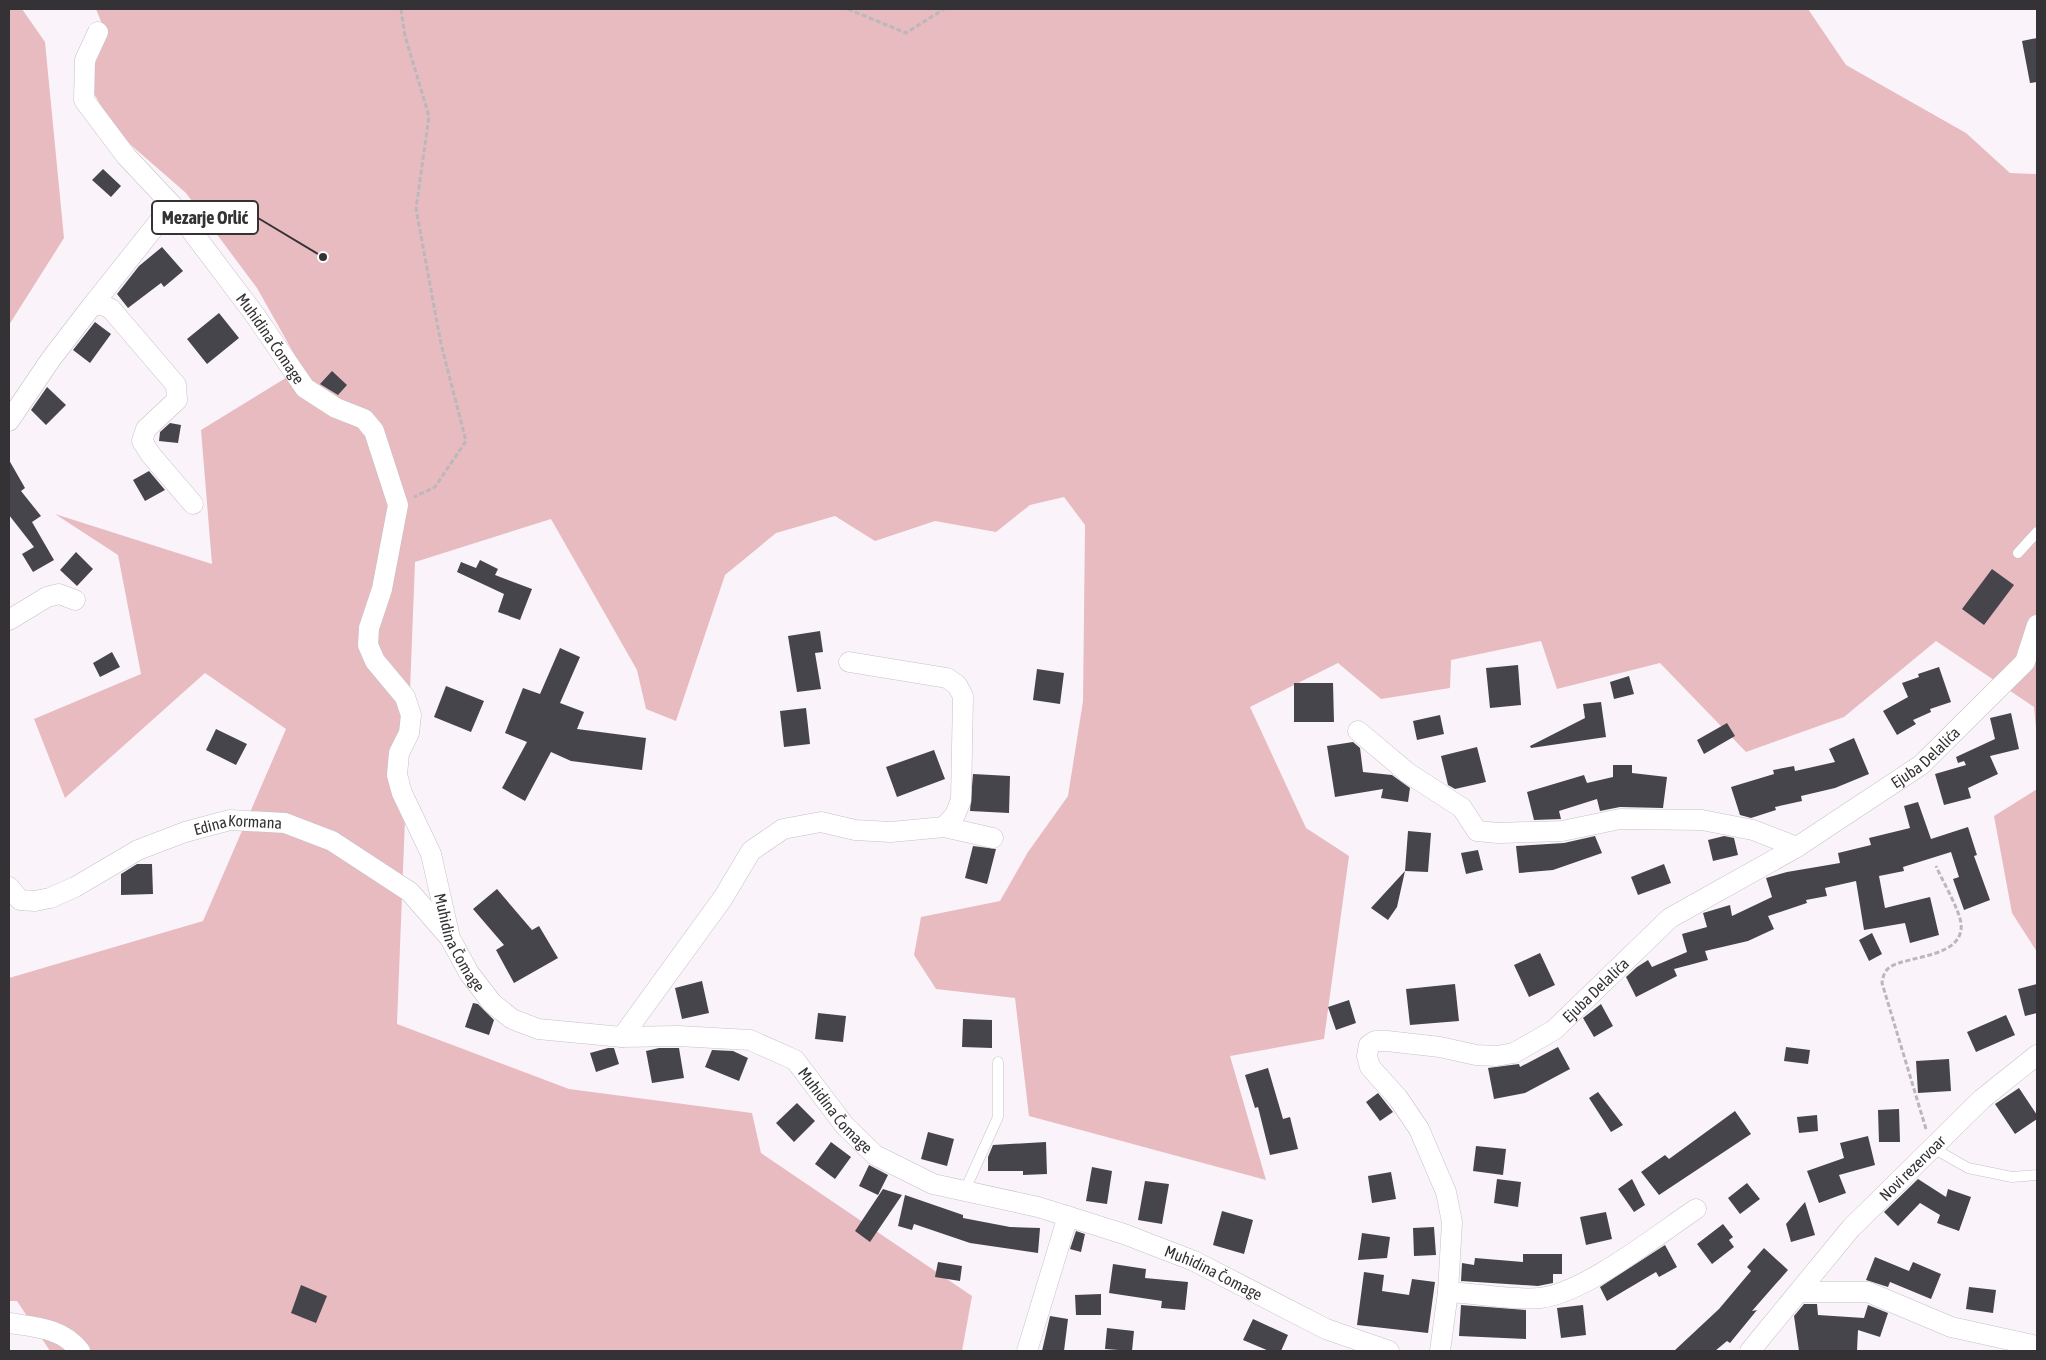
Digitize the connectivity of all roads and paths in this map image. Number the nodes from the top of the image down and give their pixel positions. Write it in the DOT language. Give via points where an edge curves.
graph roads {
  1 [pos="402,9"];
  2 [pos="848,9"];
  3 [pos="944,9"];
  4 [pos="98,32"];
  5 [pos="172,205"];
  6 [pos="91,306"];
  7 [pos="9,421"];
  8 [pos="193,504"];
  9 [pos="398,505"];
  10 [pos="2037,532"];
  11 [pos="2018,553"];
  12 [pos="74,600"];
  13 [pos="9,620"];
  14 [pos="2037,625"];
  15 [pos="849,662"];
  16 [pos="1358,731"];
  17 [pos="944,827"];
  18 [pos="993,838"];
  19 [pos="1797,846"];
  20 [pos="1936,866"];
  21 [pos="9,887"];
  22 [pos="450,938"];
  23 [pos="622,1037"];
  24 [pos="2037,1055"];
  25 [pos="998,1062"];
  26 [pos="1933,1148"];
  27 [pos="2037,1175"];
  28 [pos="964,1190"];
  29 [pos="1696,1209"];
  30 [pos="1068,1216"];
  31 [pos="1448,1292"];
  32 [pos="1800,1292"];
  33 [pos="9,1323"];
  34 [pos="2036,1345"];
  35 [pos="80,1351"];
  36 [pos="1027,1351"];
  37 [pos="1389,1351"];
  38 [pos="1440,1351"];
  39 [pos="1750,1351"];
  1 -- 9 [label="path" via="405,36 429,116 416,209 440,344 466,441 435,487"];
  2 -- 3 [label="path" via="906,33"];
  4 -- 5 [label="street, Muhidina Čomage" via="85,60 84,100 126,156"];
  5 -- 6 [label="street"];
  5 -- 9 [label="street, Muhidina Čomage" via="305,388 336,408 364,419 374,431"];
  6 -- 7 [label="street"];
  6 -- 8 [label="street" via="102,304 110,309 176,385 177,400 146,429 142,441"];
  9 -- 22 [label="street, Muhidina Čomage" via="382,589 369,628 368,645 375,661 405,697 411,715 409,733 399,753 397,774 402,793 432,854"];
  10 -- 11 [label="lane"];
  12 -- 13 [label="street" via="59,594"];
  14 -- 19 [label="street, Ejuba Delalića" via="2024,662 1921,765"];
  15 -- 17 [label="street" via="947,678 957,685 963,696 961,800 956,815"];
  16 -- 19 [label="street" via="1408,773 1462,808 1477,831 1562,831 1620,819 1702,820 1753,830"];
  17 -- 18 [label="street"];
  17 -- 23 [label="street" via="891,832 855,830 821,822 782,829 751,850 723,898"];
  19 -- 31 [label="street, Ejuba Delalića" via="1670,918 1554,1030 1514,1053 1476,1055 1387,1041 1369,1045 1370,1067 1398,1098 1419,1129 1446,1192 1452,1222"];
  20 -- 26 [label="path" via="1961,922 1960,934 1940,952 1890,966 1884,973 1882,984"];
  21 -- 22 [label="street, Edina Kormana" via="20,900 50,898 138,850 185,832 230,820 285,823 332,841 410,892"];
  22 -- 23 [label="street, Muhidina Čomage" via="492,1003 512,1019 538,1029"];
  23 -- 28 [label="street, Muhidina Čomage" via="750,1040 795,1060 845,1126 875,1155 933,1184"];
  24 -- 26 [label="street, Novi rezervoar" via="1982,1099"];
  25 -- 28 [label="lane" via="998,1117"];
  26 -- 27 [label="lane" via="1968,1168 2012,1177"];
  26 -- 32 [label="street, Novi rezervoar" via="1851,1228"];
  28 -- 30 [label="street, Muhidina Čomage"];
  29 -- 31 [label="street" via="1565,1293 1539,1298"];
  30 -- 36 [label="street"];
  30 -- 37 [label="street, Muhidina Čomage" via="1194,1261 1326,1329"];
  31 -- 38 [label="street, Ejuba Delalića"];
  32 -- 34 [label="street" via="1868,1292 1951,1326"];
  32 -- 39 [label="street, Novi rezervoar"];
  33 -- 35 [label="street" via="53,1330"];
}
